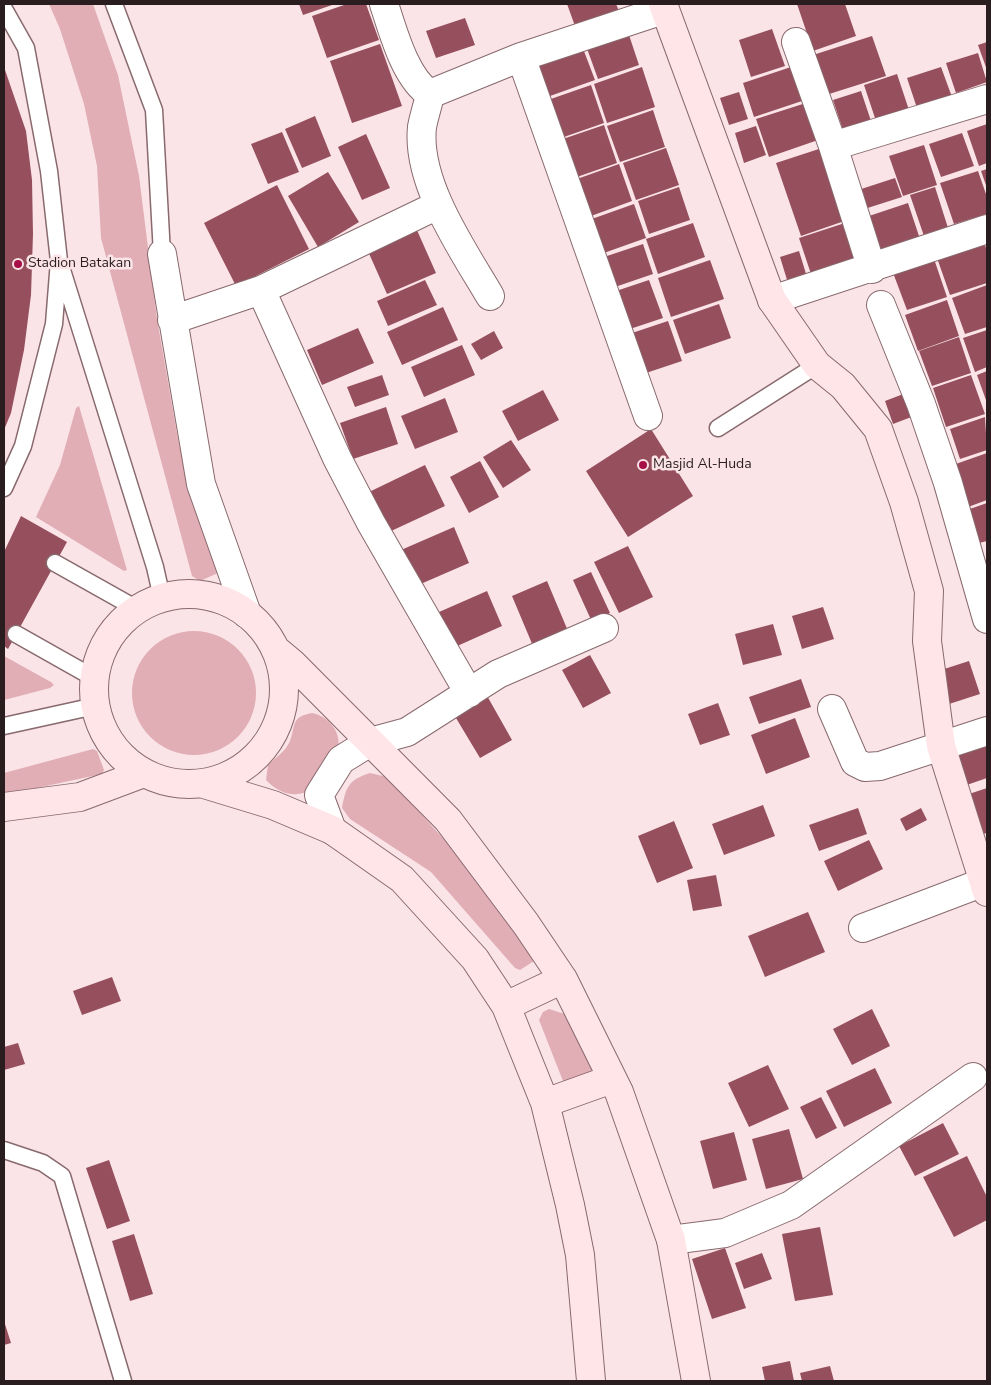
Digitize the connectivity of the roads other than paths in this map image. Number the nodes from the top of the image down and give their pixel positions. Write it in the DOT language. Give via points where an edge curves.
graph roads {
  1 [pos="114,4"];
  2 [pos="384,4"];
  3 [pos="663,7"];
  4 [pos="4,9"];
  5 [pos="796,42"];
  6 [pos="521,57"];
  7 [pos="430,94"];
  8 [pos="987,98"];
  9 [pos="833,146"];
  10 [pos="438,206"];
  11 [pos="987,229"];
  12 [pos="162,254"];
  13 [pos="59,261"];
  14 [pos="872,269"];
  15 [pos="260,290"];
  16 [pos="490,296"];
  17 [pos="772,300"];
  18 [pos="881,305"];
  19 [pos="172,320"];
  20 [pos="817,365"];
  21 [pos="648,416"];
  22 [pos="718,428"];
  23 [pos="4,488"];
  24 [pos="55,563"];
  25 [pos="162,598"];
  26 [pos="137,609"];
  27 [pos="247,614"];
  28 [pos="987,619"];
  29 [pos="604,628"];
  30 [pos="16,634"];
  31 [pos="275,649"];
  32 [pos="94,678"];
  33 [pos="469,693"];
  34 [pos="95,706"];
  35 [pos="832,709"];
  36 [pos="4,726"];
  37 [pos="987,731"];
  38 [pos="370,742"];
  39 [pos="941,746"];
  40 [pos="144,773"];
  41 [pos="204,784"];
  42 [pos="4,806"];
  43 [pos="332,830"];
  44 [pos="986,887"];
  45 [pos="864,928"];
  46 [pos="563,979"];
  47 [pos="506,1006"];
  48 [pos="972,1077"];
  49 [pos="612,1079"];
  50 [pos="545,1103"];
  51 [pos="4,1150"];
  52 [pos="671,1240"];
  53 [pos="123,1381"];
  54 [pos="591,1381"];
  55 [pos="696,1381"];
  1 -- 12 [label="lane" via="154,110"];
  2 -- 7 [label="street" via="400,52 421,88"];
  3 -- 6 [label="street"];
  3 -- 17 [label="street"];
  4 -- 13 [label="lane" via="26,48 49,171"];
  5 -- 9 [label="street"];
  6 -- 7 [label="street"];
  6 -- 21 [label="street"];
  7 -- 10 [label="street" via="422,129 424,159"];
  8 -- 9 [label="street"];
  9 -- 14 [label="street"];
  10 -- 15 [label="street"];
  10 -- 16 [label="street"];
  11 -- 14 [label="street"];
  12 -- 19 [label="street"];
  13 -- 23 [label="lane" via="54,324 23,446"];
  13 -- 25 [label="lane"];
  14 -- 17 [label="street"];
  15 -- 19 [label="street"];
  15 -- 33 [label="street" via="371,524"];
  17 -- 20 [label="street"];
  18 -- 28 [label="street" via="942,465"];
  19 -- 27 [label="street" via="200,484"];
  20 -- 22 [label="lane"];
  20 -- 39 [label="street" via="843,386 878,429 904,502 929,591 927,641"];
  24 -- 26 [label="lane"];
  25 -- 26 [label="street"];
  25 -- 27 [label="street" via="193,594 222,600"];
  26 -- 32 [label="street" via="116,628 101,651"];
  27 -- 31 [label="street" via="264,630"];
  29 -- 33 [label="street" via="498,674"];
  30 -- 32 [label="lane"];
  31 -- 38 [label="street"];
  31 -- 41 [label="street" via="285,684 280,720 262,751 234,774"];
  32 -- 34 [label="street"];
  33 -- 38 [label="street" via="407,732"];
  34 -- 36 [label="lane"];
  34 -- 40 [label="street" via="104,733 121,756"];
  35 -- 39 [label="street" via="859,765 880,766"];
  37 -- 39 [label="street"];
  38 -- 43 [label="street" via="341,760 319,796"];
  38 -- 46 [label="street" via="448,820"];
  39 -- 44 [label="street"];
  40 -- 41 [label="street" via="171,783"];
  40 -- 42 [label="street" via="80,797"];
  41 -- 43 [label="street" via="273,805"];
  43 -- 47 [label="street" via="402,879 475,959"];
  44 -- 45 [label="street"];
  46 -- 47 [label="street"];
  46 -- 49 [label="street"];
  47 -- 50 [label="street"];
  48 -- 52 [label="street" via="792,1206 724,1233"];
  49 -- 50 [label="street"];
  49 -- 52 [label="street"];
  50 -- 54 [label="street" via="580,1255"];
  51 -- 53 [label="lane" via="43,1163 62,1176"];
  52 -- 55 [label="street"];
}
